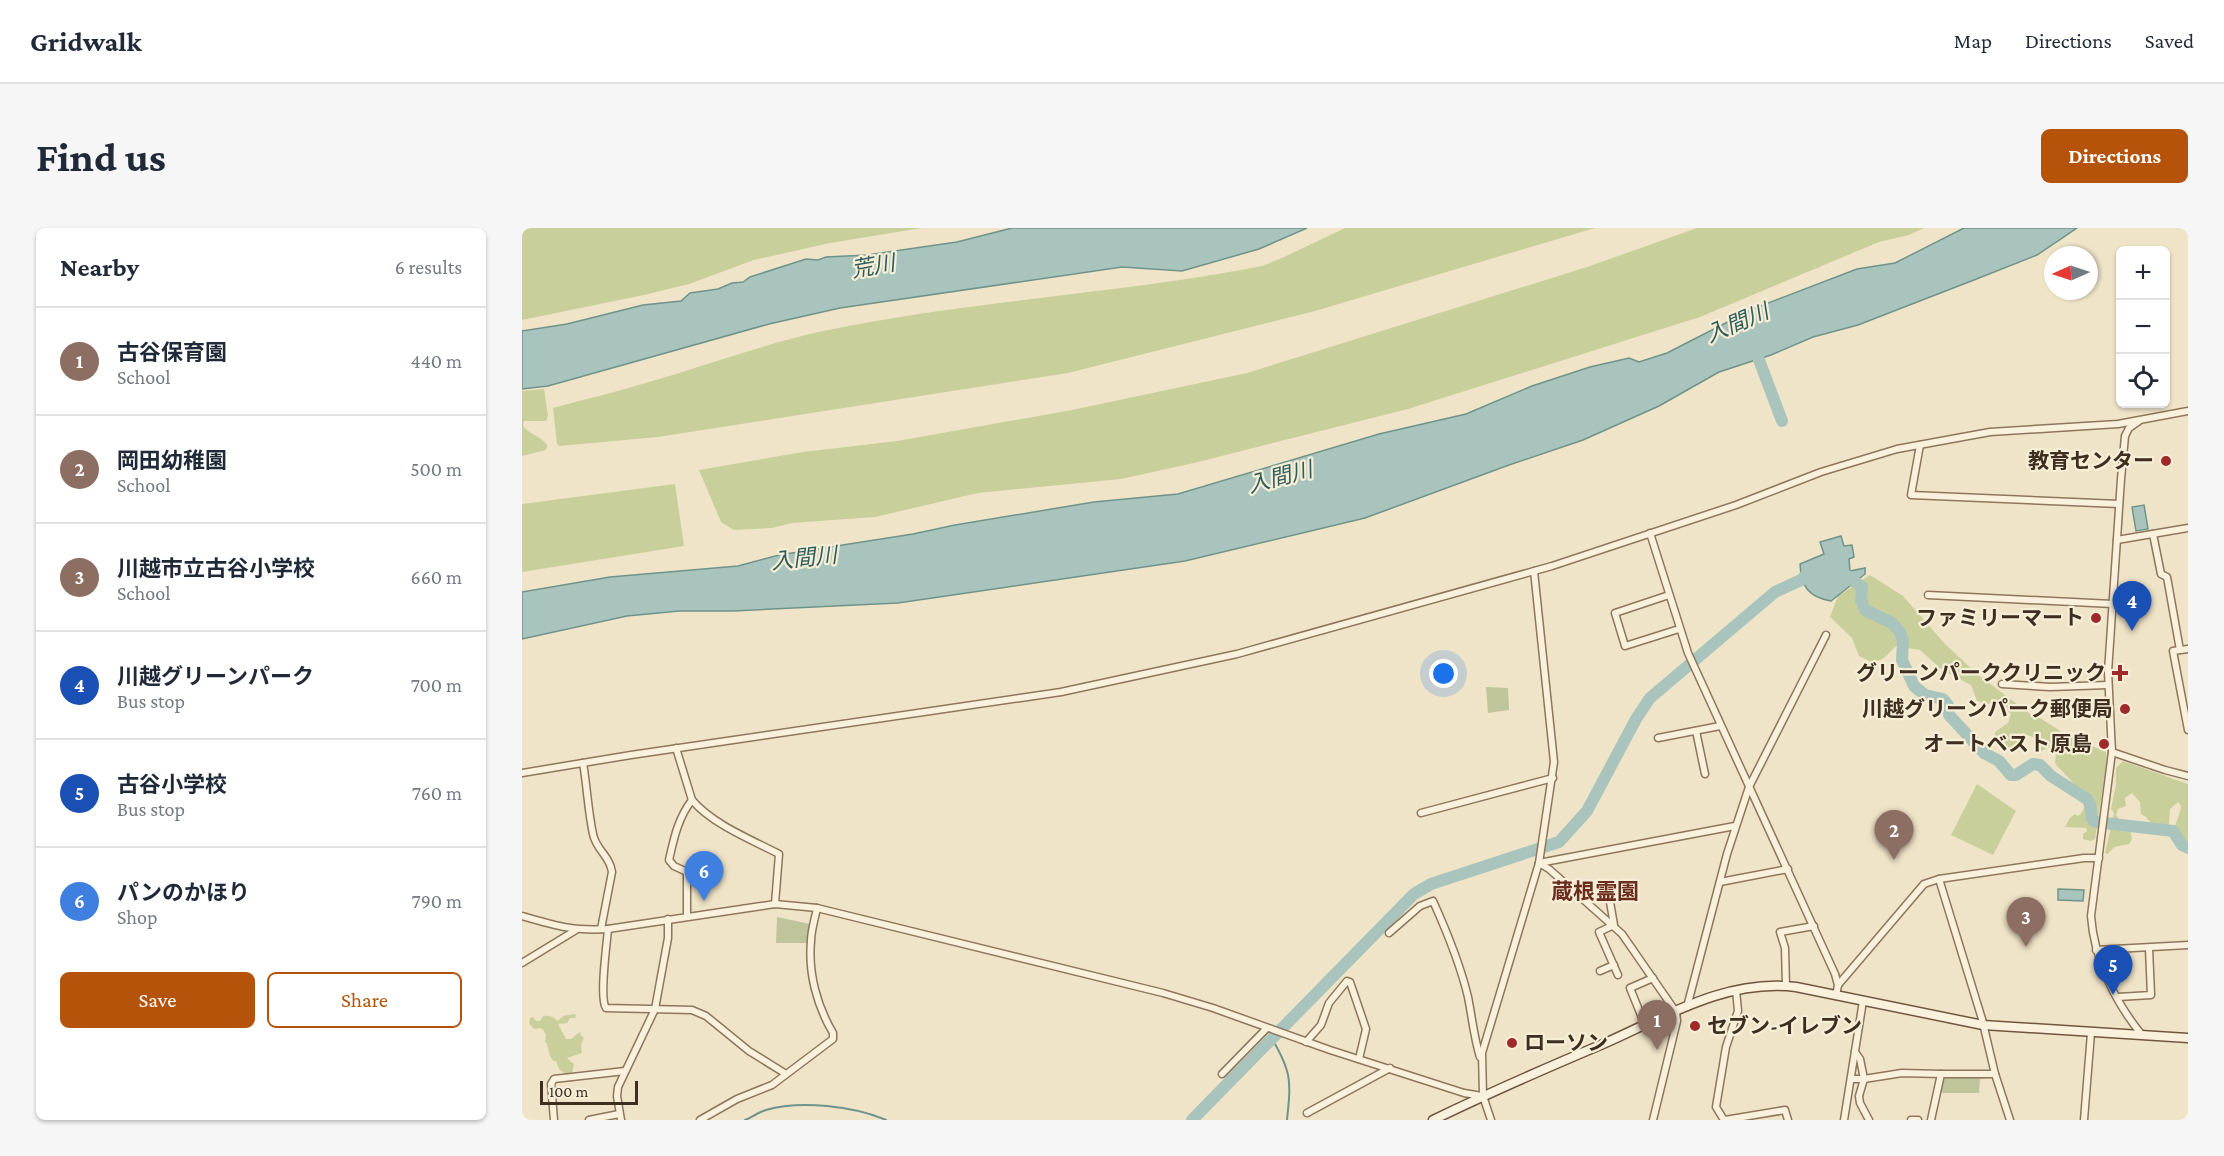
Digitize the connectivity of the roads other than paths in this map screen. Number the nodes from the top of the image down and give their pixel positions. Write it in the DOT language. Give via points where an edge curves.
graph roads {
  1 [pos="2188,411"];
  2 [pos="2140,420"];
  3 [pos="1920,445"];
  4 [pos="2119,504"];
  5 [pos="2188,528"];
  6 [pos="1650,533"];
  7 [pos="2153,534"];
  8 [pos="2118,540"];
  9 [pos="1534,571"];
  10 [pos="1669,595"];
  11 [pos="1928,595"];
  12 [pos="2113,604"];
  13 [pos="1679,629"];
  14 [pos="1826,635"];
  15 [pos="2188,649"];
  16 [pos="2180,650"];
  17 [pos="2002,684"];
  18 [pos="2108,685"];
  19 [pos="1720,726"];
  20 [pos="2188,730"];
  21 [pos="1696,731"];
  22 [pos="1658,738"];
  23 [pos="676,748"];
  24 [pos="2112,752"];
  25 [pos="583,763"];
  26 [pos="522,773"];
  27 [pos="1704,774"];
  28 [pos="2188,776"];
  29 [pos="1553,778"];
  30 [pos="1749,787"];
  31 [pos="692,800"];
  32 [pos="1421,813"];
  33 [pos="1735,826"];
  34 [pos="2098,858"];
  35 [pos="1539,863"];
  36 [pos="1788,869"];
  37 [pos="1939,879"];
  38 [pos="1720,882"];
  39 [pos="1610,902"];
  40 [pos="775,904"];
  41 [pos="817,908"];
  42 [pos="522,916"];
  43 [pos="687,916"];
  44 [pos="668,919"];
  45 [pos="1614,926"];
  46 [pos="1814,926"];
  47 [pos="604,929"];
  48 [pos="576,930"];
  49 [pos="1389,933"];
  50 [pos="2188,945"];
  51 [pos="2149,948"];
  52 [pos="2096,950"];
  53 [pos="522,963"];
  54 [pos="1614,965"];
  55 [pos="1600,971"];
  56 [pos="1618,975"];
  57 [pos="1653,978"];
  58 [pos="1838,985"];
  59 [pos="1786,986"];
  60 [pos="1736,990"];
  61 [pos="1836,996"];
  62 [pos="2118,997"];
  63 [pos="1863,1001"];
  64 [pos="1687,1007"];
  65 [pos="655,1009"];
  66 [pos="1676,1012"];
  67 [pos="1983,1024"];
  68 [pos="1645,1025"];
  69 [pos="1269,1029"];
  70 [pos="2091,1033"];
  71 [pos="2143,1036"];
  72 [pos="2188,1038"];
  73 [pos="1306,1042"];
  74 [pos="1855,1052"];
  75 [pos="1359,1059"];
  76 [pos="1482,1060"];
  77 [pos="1390,1068"];
  78 [pos="625,1071"];
  79 [pos="786,1074"];
  80 [pos="1222,1074"];
  81 [pos="1941,1074"];
  82 [pos="1995,1074"];
  83 [pos="1851,1079"];
  84 [pos="1864,1079"];
  85 [pos="1483,1096"];
  86 [pos="1307,1113"];
  87 [pos="620,1117"];
  88 [pos="554,1120"];
  89 [pos="589,1120"];
  90 [pos="699,1120"];
  91 [pos="1432,1120"];
  92 [pos="1491,1120"];
  93 [pos="1653,1120"];
  94 [pos="1725,1120"];
  95 [pos="1788,1120"];
  96 [pos="1844,1120"];
  97 [pos="1869,1120"];
  98 [pos="1911,1120"];
  99 [pos="1918,1120"];
  100 [pos="1931,1120"];
  101 [pos="2010,1120"];
  102 [pos="2084,1120"];
  1 -- 2 [label="street"];
  2 -- 3 [label="street" via="1990,432"];
  2 -- 4 [label="street" via="2129,428 2126,436"];
  3 -- 4 [label="street" via="1911,495"];
  3 -- 6 [label="street" via="1821,472"];
  4 -- 8 [label="street"];
  5 -- 7 [label="street"];
  6 -- 9 [label="street"];
  6 -- 10 [label="street"];
  7 -- 8 [label="street"];
  7 -- 16 [label="street" via="2161,574 2167,578"];
  8 -- 12 [label="street"];
  9 -- 23 [label="street" via="1302,637 1122,680"];
  9 -- 29 [label="street" via="1553,736"];
  10 -- 13 [label="street"];
  10 -- 13 [label="street" via="1615,613 1618,624 1625,646"];
  11 -- 12 [label="street"];
  12 -- 18 [label="street"];
  13 -- 19 [label="street"];
  14 -- 30 [label="street"];
  15 -- 16 [label="street"];
  16 -- 20 [label="street" via="2173,651"];
  17 -- 18 [label="street"];
  18 -- 24 [label="street"];
  19 -- 21 [label="street"];
  19 -- 30 [label="street"];
  21 -- 22 [label="street"];
  21 -- 27 [label="street"];
  23 -- 25 [label="street"];
  23 -- 31 [label="street"];
  24 -- 28 [label="street"];
  24 -- 34 [label="street"];
  25 -- 26 [label="street"];
  25 -- 47 [label="street" via="593,836 611,863"];
  29 -- 32 [label="street"];
  29 -- 35 [label="street"];
  30 -- 33 [label="street"];
  30 -- 36 [label="street"];
  31 -- 40 [label="street" via="705,813 779,854"];
  31 -- 43 [label="street" via="675,833 669,860 687,872"];
  33 -- 35 [label="street"];
  33 -- 38 [label="street"];
  34 -- 37 [label="street"];
  34 -- 52 [label="street" via="2091,916"];
  35 -- 45 [label="street"];
  35 -- 76 [label="street" via="1486,1035"];
  36 -- 38 [label="street"];
  36 -- 46 [label="street"];
  37 -- 58 [label="street" via="1924,884"];
  37 -- 67 [label="street"];
  38 -- 64 [label="street"];
  39 -- 45 [label="street"];
  40 -- 41 [label="street"];
  40 -- 43 [label="street"];
  41 -- 69 [label="street" via="1163,993"];
  41 -- 79 [label="street" via="811,941 812,967 818,1003 833,1039"];
  42 -- 48 [label="street"];
  43 -- 44 [label="street"];
  44 -- 47 [label="street"];
  44 -- 65 [label="street"];
  45 -- 54 [label="street" via="1599,932"];
  45 -- 57 [label="street"];
  46 -- 58 [label="street"];
  46 -- 59 [label="street" via="1780,932 1785,948"];
  47 -- 48 [label="street"];
  47 -- 65 [label="street" via="603,1004 606,1008"];
  48 -- 53 [label="street"];
  49 -- 76 [label="street" via="1415,910 1433,901 1450,938"];
  50 -- 51 [label="street"];
  51 -- 52 [label="street"];
  51 -- 62 [label="street" via="2151,995"];
  52 -- 62 [label="street"];
  54 -- 55 [label="street"];
  54 -- 56 [label="street"];
  57 -- 66 [label="street"];
  57 -- 68 [label="street" via="1630,988"];
  58 -- 61 [label="street"];
  59 -- 60 [label="street"];
  59 -- 61 [label="street"];
  60 -- 64 [label="street"];
  60 -- 94 [label="street" via="1738,1011 1726,1047 1716,1107"];
  61 -- 63 [label="street"];
  62 -- 71 [label="street"];
  63 -- 67 [label="street"];
  63 -- 74 [label="street"];
  64 -- 66 [label="street"];
  65 -- 78 [label="street"];
  65 -- 79 [label="street" via="692,1010 706,1016 749,1051"];
  66 -- 68 [label="street"];
  66 -- 93 [label="street"];
  67 -- 70 [label="street"];
  67 -- 82 [label="street"];
  68 -- 85 [label="street"];
  69 -- 73 [label="street"];
  69 -- 80 [label="street"];
  70 -- 71 [label="street"];
  70 -- 102 [label="street"];
  71 -- 72 [label="street"];
  73 -- 75 [label="street"];
  73 -- 75 [label="street" via="1322,1025 1329,1003 1350,981 1366,1029"];
  74 -- 83 [label="street"];
  74 -- 84 [label="street"];
  75 -- 77 [label="street"];
  76 -- 85 [label="street"];
  77 -- 85 [label="street"];
  77 -- 86 [label="street"];
  78 -- 87 [label="street" via="617,1096"];
  78 -- 88 [label="street" via="554,1079"];
  79 -- 90 [label="street"];
  81 -- 82 [label="street"];
  81 -- 84 [label="street" via="1902,1073"];
  81 -- 100 [label="street"];
  82 -- 101 [label="street"];
  83 -- 84 [label="street"];
  83 -- 96 [label="street"];
  84 -- 97 [label="street" via="1859,1096"];
  85 -- 91 [label="street"];
  85 -- 92 [label="street"];
  87 -- 89 [label="street"];
  94 -- 95 [label="street" via="1780,1110 1786,1112"];
  98 -- 99 [label="street"];
}
